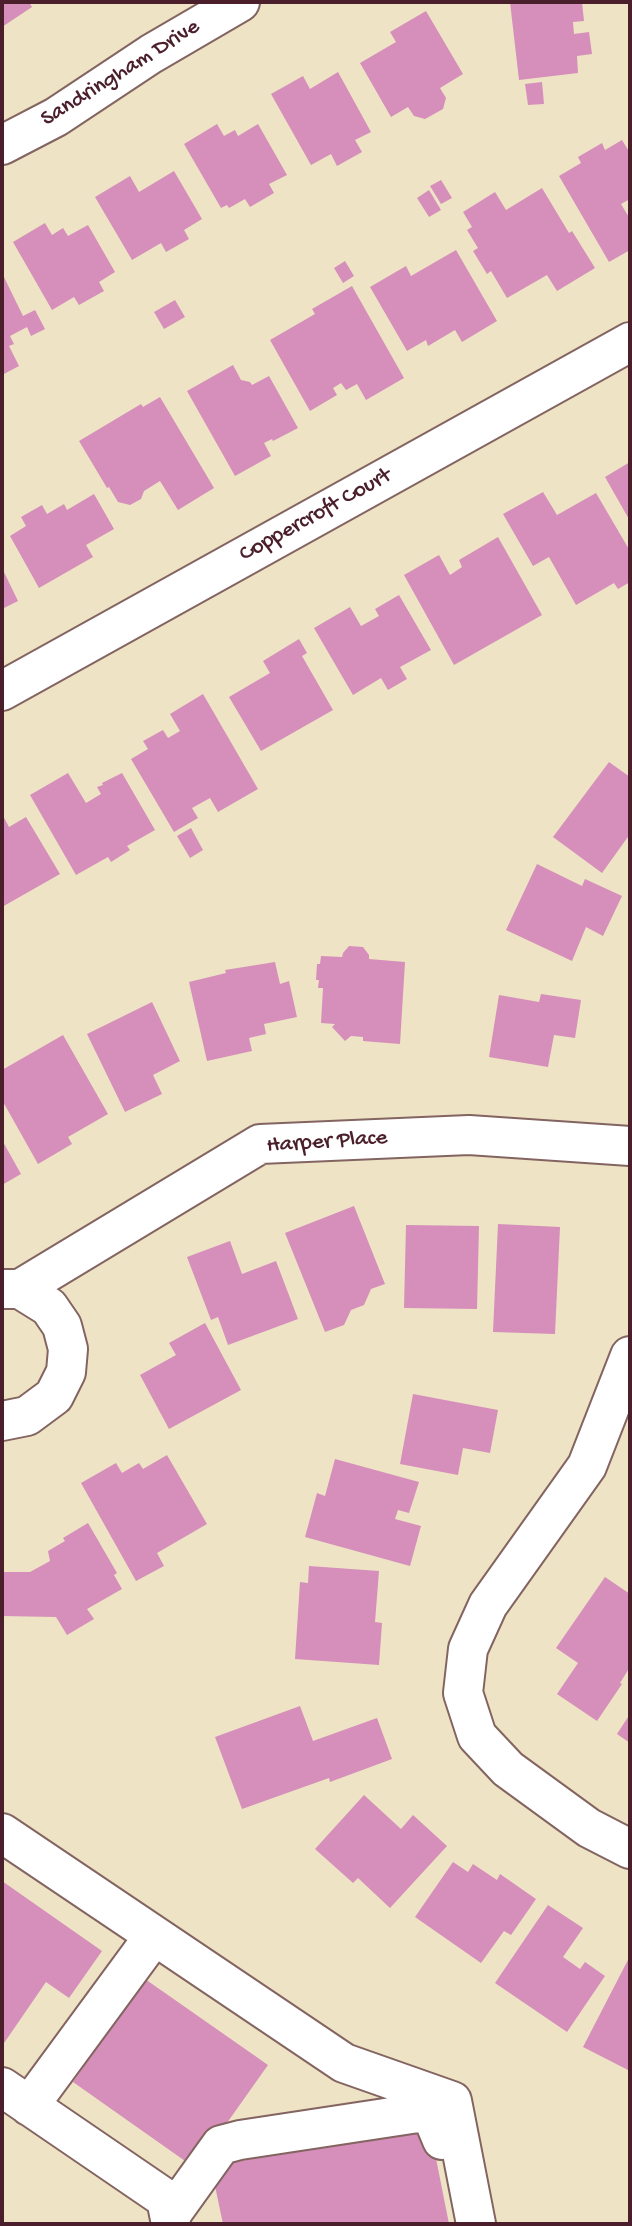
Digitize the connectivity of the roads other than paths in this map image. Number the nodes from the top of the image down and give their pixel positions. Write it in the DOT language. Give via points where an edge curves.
graph roads {
  1 [pos="240,2"];
  2 [pos="2,145"];
  3 [pos="630,342"];
  4 [pos="2,691"];
  5 [pos="630,1146"];
  6 [pos="11,1289"];
  7 [pos="630,1356"];
  8 [pos="2,1420"];
  9 [pos="2,1833"];
  10 [pos="630,1849"];
  11 [pos="154,1936"];
  12 [pos="15,2096"];
  13 [pos="170,2220"];
  14 [pos="457,2224"];
  15 [pos="476,2224"];
  1 -- 2 [label="street, Sandringham Drive" via="56,117"];
  3 -- 4 [label="street, Coppercroft Court"];
  5 -- 6 [label="street, Harper Place" via="469,1135 260,1144"];
  6 -- 8 [label="street, Harper Place" via="49,1307 62,1326 68,1349 66,1373 54,1396 27,1416"];
  7 -- 10 [label="street" via="587,1466 488,1605 468,1649 463,1693 477,1736 508,1769 589,1828"];
  9 -- 11 [label="street"];
  11 -- 12 [label="street"];
  11 -- 15 [label="street" via="344,2063 452,2101"];
  12 -- 13 [label="street" via="166,2199"];
  13 -- 14 [label="street" via="221,2145 418,2113 432,2116 441,2133"];
}
